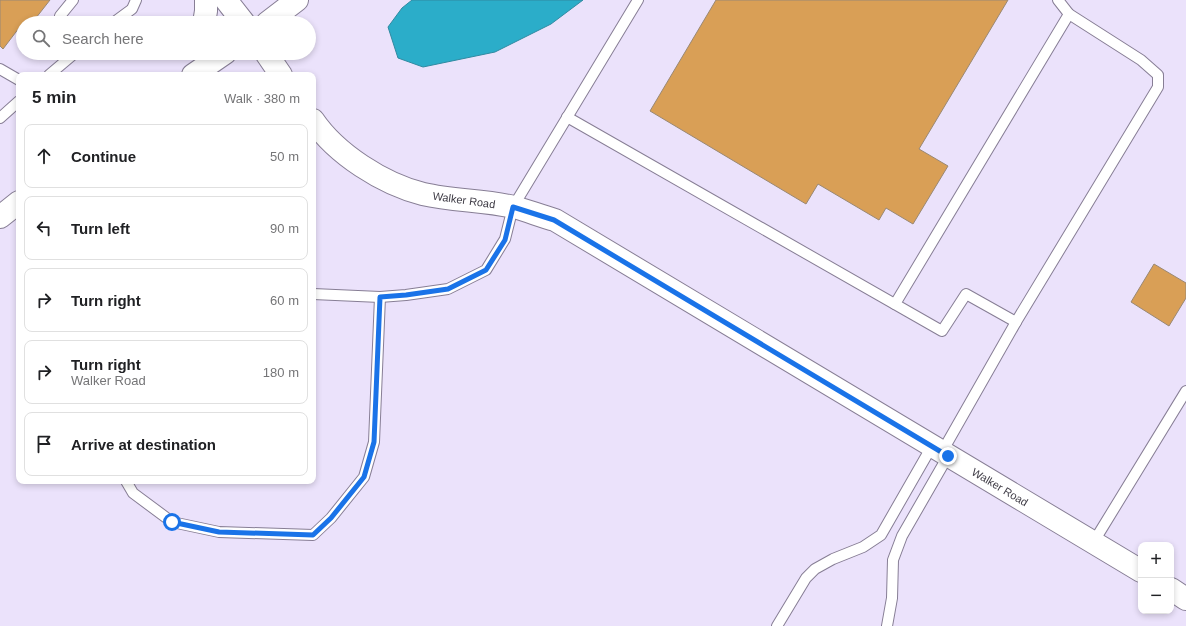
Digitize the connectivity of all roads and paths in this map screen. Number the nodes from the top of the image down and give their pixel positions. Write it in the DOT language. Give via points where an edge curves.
graph roads {
  1 [pos="73,0"];
  2 [pos="136,0"];
  3 [pos="206,0"];
  4 [pos="226,0"];
  5 [pos="297,0"];
  6 [pos="638,0"];
  7 [pos="1058,0"];
  8 [pos="1069,14"];
  9 [pos="60,16"];
  10 [pos="122,16"];
  11 [pos="205,16"];
  12 [pos="239,16"];
  13 [pos="276,16"];
  14 [pos="65,60"];
  15 [pos="192,60"];
  16 [pos="215,60"];
  17 [pos="271,60"];
  18 [pos="0,69"];
  19 [pos="52,72"];
  20 [pos="187,72"];
  21 [pos="197,72"];
  22 [pos="279,72"];
  23 [pos="16,78"];
  24 [pos="16,104"];
  25 [pos="567,117"];
  26 [pos="0,118"];
  27 [pos="316,124"];
  28 [pos="16,204"];
  29 [pos="513,207"];
  30 [pos="0,217"];
  31 [pos="316,294"];
  32 [pos="380,297"];
  33 [pos="895,304"];
  34 [pos="1016,322"];
  35 [pos="1186,391"];
  36 [pos="941,451"];
  37 [pos="128,484"];
  38 [pos="1093,543"];
  39 [pos="1138,570"];
  40 [pos="1174,592"];
  41 [pos="1186,598"];
  42 [pos="777,626"];
  43 [pos="887,626"];
  1 -- 9 [label="lane"];
  2 -- 10 [label="lane" via="132,9"];
  3 -- 11 [label="street"];
  4 -- 12 [label="street"];
  5 -- 13 [label="street"];
  6 -- 25 [label="lane"];
  7 -- 8 [label="lane"];
  8 -- 33 [label="lane"];
  8 -- 34 [label="lane" via="1140,60 1158,75 1158,87"];
  14 -- 19 [label="lane"];
  15 -- 20 [label="street"];
  16 -- 21 [label="street"];
  17 -- 22 [label="street"];
  18 -- 23 [label="lane"];
  24 -- 26 [label="lane"];
  25 -- 29 [label="lane"];
  25 -- 33 [label="lane"];
  27 -- 29 [label="street, Walker Road" via="348,157 385,180 423,194"];
  28 -- 30 [label="street"];
  29 -- 32 [label="lane" via="505,240 486,270 448,289"];
  29 -- 36 [label="street, Walker Road" via="554,220"];
  31 -- 32 [label="lane"];
  32 -- 37 [label="lane" via="374,442 364,477 331,518 313,535 219,532 172,522 132,493"];
  33 -- 34 [label="lane" via="942,331 966,294"];
  34 -- 36 [label="lane"];
  35 -- 38 [label="lane"];
  36 -- 38 [label="street, Walker Road"];
  36 -- 42 [label="lane" via="882,535 864,547 833,559 815,570 806,578"];
  36 -- 43 [label="lane" via="893,560 892,598"];
  38 -- 39 [label="street, Walker Road"];
  40 -- 41 [label="street"];
}
